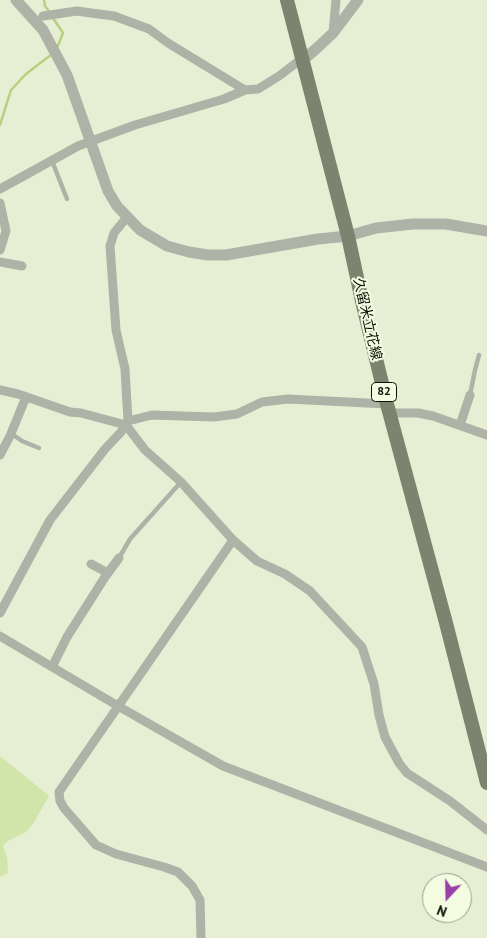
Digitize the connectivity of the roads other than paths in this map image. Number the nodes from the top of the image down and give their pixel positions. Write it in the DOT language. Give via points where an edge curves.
graph roads {
  1 [pos="16,0"];
  2 [pos="287,0"];
  3 [pos="336,0"];
  4 [pos="358,0"];
  5 [pos="43,16"];
  6 [pos="333,33"];
  7 [pos="303,60"];
  8 [pos="245,90"];
  9 [pos="90,141"];
  10 [pos="52,161"];
  11 [pos="0,189"];
  12 [pos="67,199"];
  13 [pos="0,203"];
  14 [pos="127,217"];
  15 [pos="487,231"];
  16 [pos="348,236"];
  17 [pos="0,250"];
  18 [pos="0,262"];
  19 [pos="22,266"];
  20 [pos="479,355"];
  21 [pos="0,390"];
  22 [pos="470,396"];
  23 [pos="26,397"];
  24 [pos="388,408"];
  25 [pos="127,423"];
  26 [pos="460,425"];
  27 [pos="11,434"];
  28 [pos="487,435"];
  29 [pos="39,448"];
  30 [pos="0,455"];
  31 [pos="181,482"];
  32 [pos="233,540"];
  33 [pos="119,558"];
  34 [pos="91,564"];
  35 [pos="108,573"];
  36 [pos="0,613"];
  37 [pos="0,636"];
  38 [pos="52,667"];
  39 [pos="118,706"];
  40 [pos="487,783"];
  41 [pos="487,830"];
  42 [pos="487,867"];
  43 [pos="201,938"];
  1 -- 9 [label="street" via="43,30 68,75"];
  2 -- 7 [label="main road, 久留米立花線 / 82"];
  3 -- 6 [label="street"];
  4 -- 6 [label="street"];
  5 -- 8 [label="street" via="77,11 114,16 149,29"];
  6 -- 7 [label="street"];
  7 -- 8 [label="street" via="258,89"];
  7 -- 16 [label="main road, 久留米立花線 / 82"];
  8 -- 9 [label="street" via="224,100"];
  9 -- 10 [label="street"];
  9 -- 14 [label="street" via="108,192"];
  10 -- 11 [label="street"];
  10 -- 12 [label="lane"];
  13 -- 17 [label="street" via="6,231"];
  14 -- 16 [label="street" via="140,230 166,246 208,255"];
  14 -- 25 [label="street" via="114,233 110,246 116,330 125,368"];
  15 -- 16 [label="street" via="446,224 413,224 376,228"];
  16 -- 24 [label="main road, 久留米立花線 / 82"];
  18 -- 19 [label="street"];
  20 -- 22 [label="lane"];
  21 -- 23 [label="street"];
  22 -- 26 [label="street"];
  23 -- 25 [label="street" via="70,412"];
  23 -- 27 [label="street"];
  24 -- 25 [label="street" via="288,399 262,402 237,414 214,417 152,415"];
  24 -- 26 [label="street" via="433,416"];
  24 -- 40 [label="main road, 久留米立花線 / 82"];
  25 -- 31 [label="street" via="145,450"];
  25 -- 36 [label="street" via="50,520"];
  26 -- 28 [label="street"];
  27 -- 29 [label="lane"];
  27 -- 30 [label="street"];
  31 -- 32 [label="street"];
  31 -- 33 [label="lane" via="130,539"];
  32 -- 39 [label="street"];
  32 -- 41 [label="street" via="257,561 310,591 362,647 385,737 399,763 407,773"];
  33 -- 35 [label="street"];
  34 -- 35 [label="street"];
  35 -- 38 [label="street"];
  37 -- 38 [label="street"];
  38 -- 39 [label="street"];
  39 -- 42 [label="street" via="223,766"];
  39 -- 43 [label="street" via="59,792 60,801 96,845 178,872 200,900"];
}
